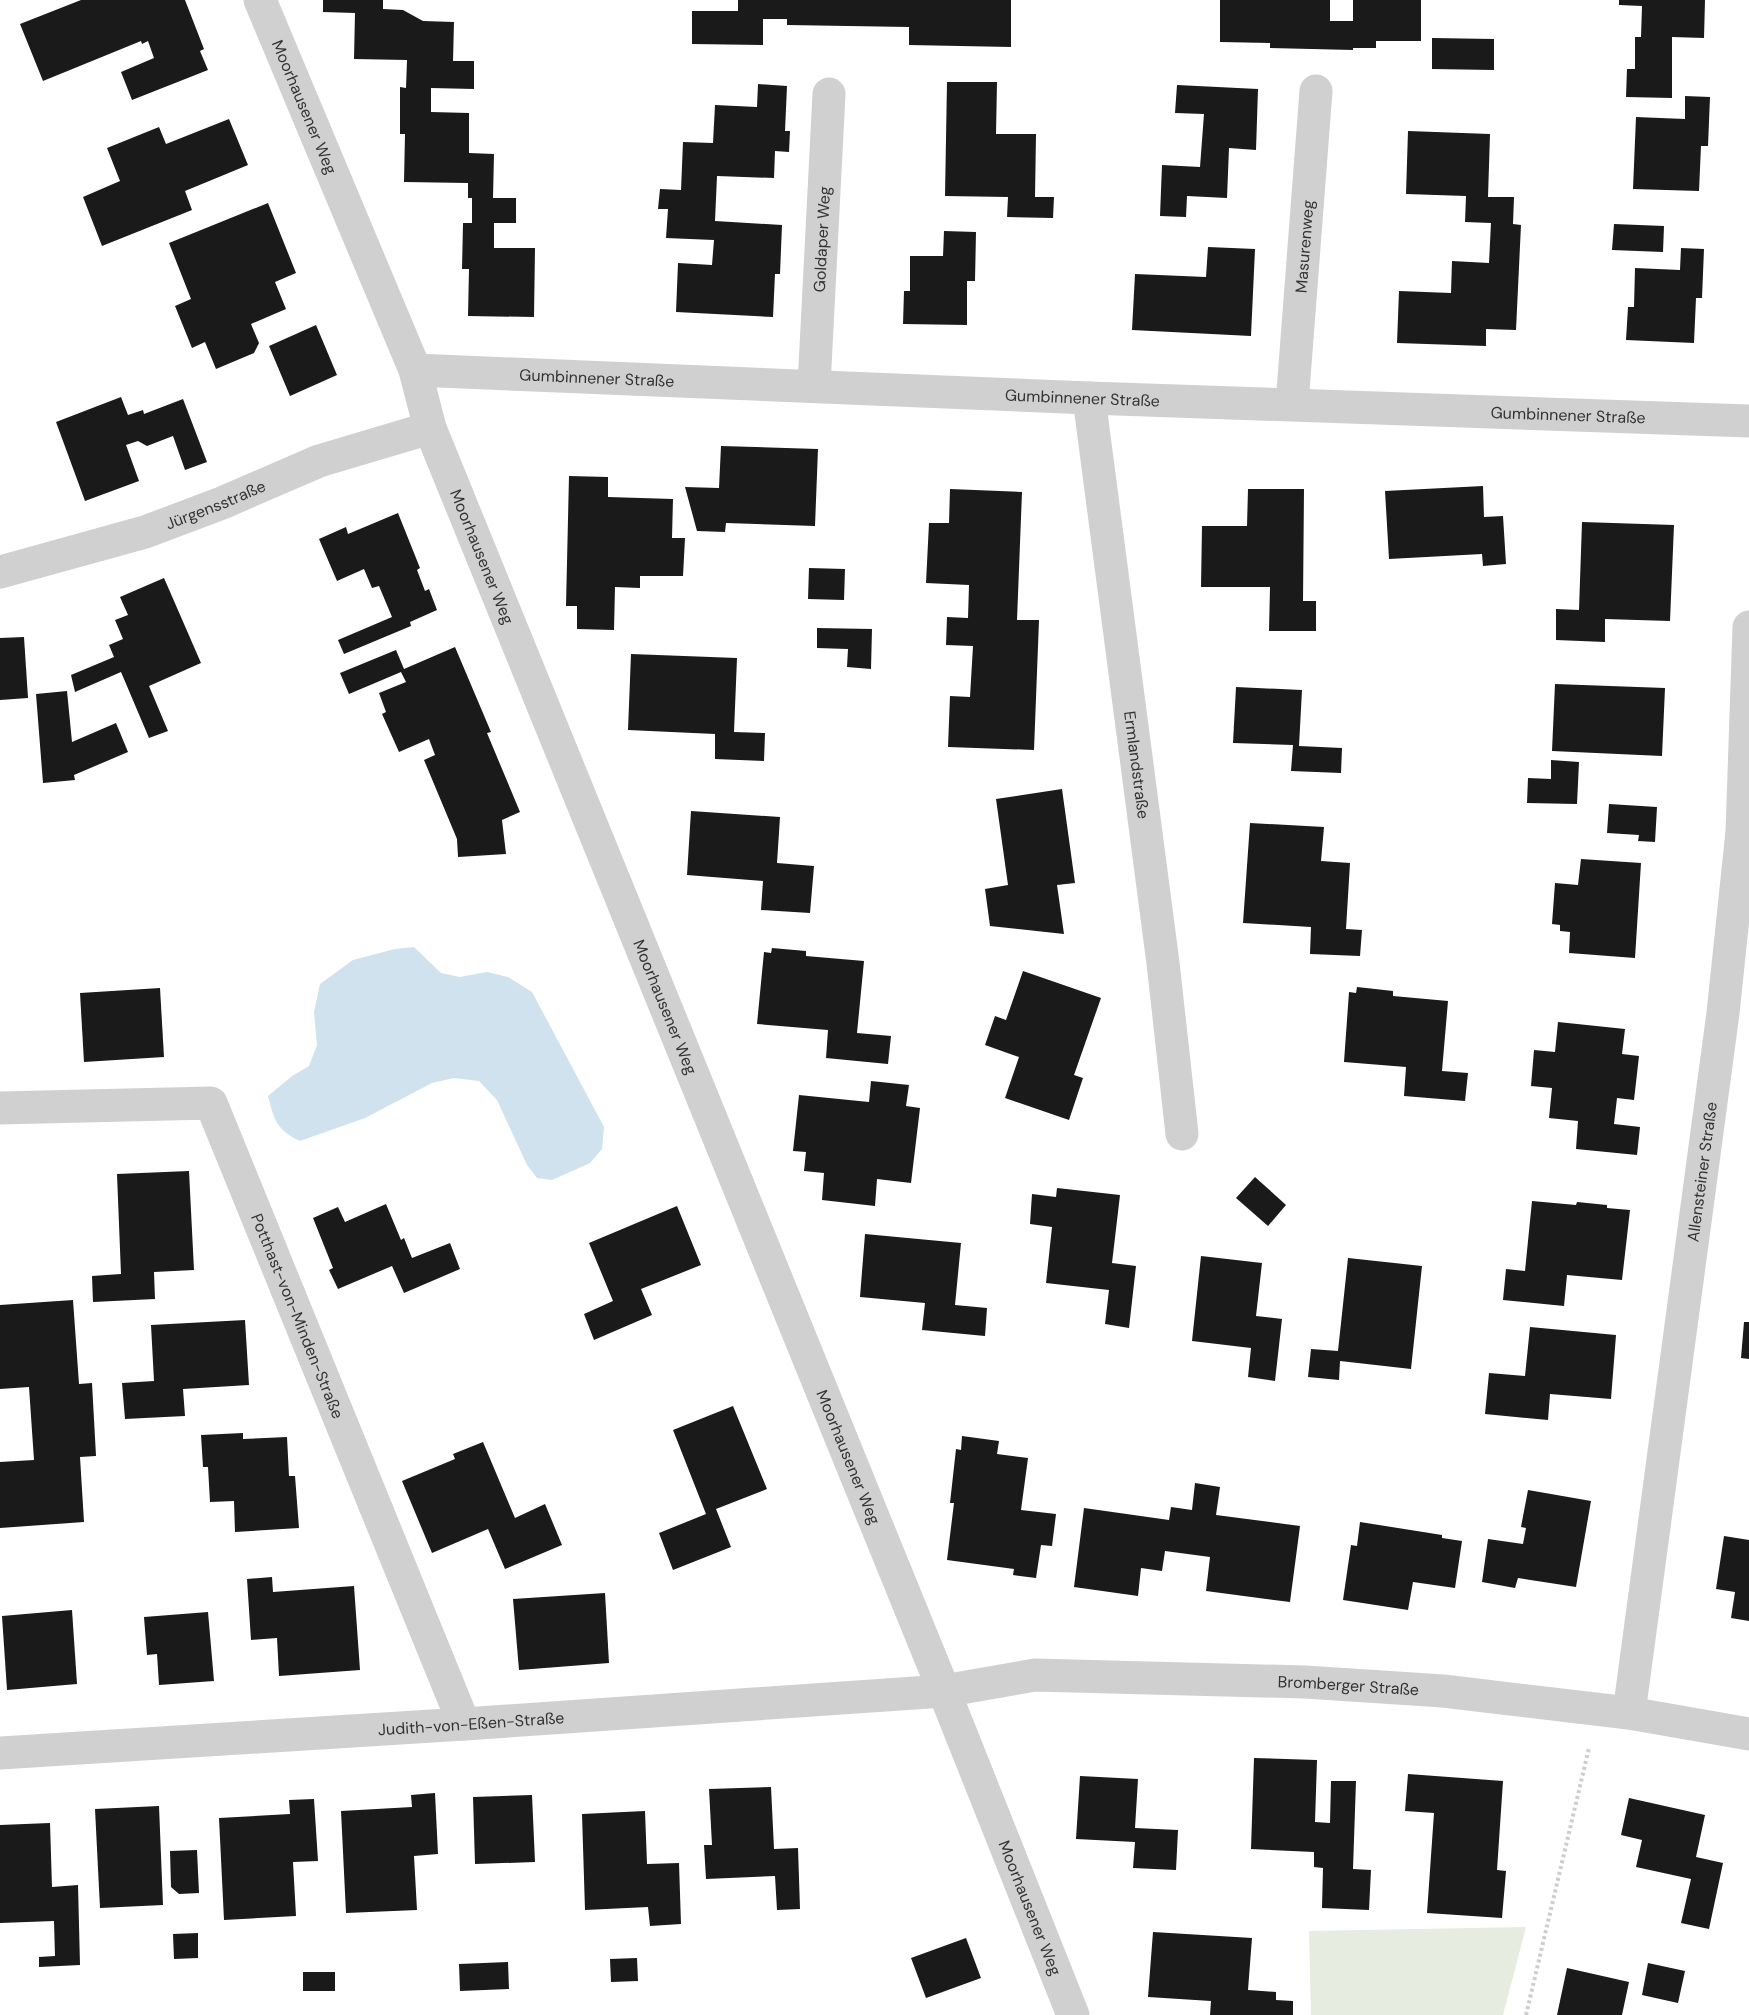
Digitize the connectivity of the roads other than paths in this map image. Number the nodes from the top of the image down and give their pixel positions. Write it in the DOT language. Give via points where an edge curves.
graph roads {
  1 [pos="260,0"];
  2 [pos="1316,91"];
  3 [pos="829,94"];
  4 [pos="415,370"];
  5 [pos="814,386"];
  6 [pos="1089,398"];
  7 [pos="1292,404"];
  8 [pos="1749,421"];
  9 [pos="430,428"];
  10 [pos="0,572"];
  11 [pos="1749,627"];
  12 [pos="1745,832"];
  13 [pos="0,1108"];
  14 [pos="1182,1134"];
  15 [pos="944,1691"];
  16 [pos="1613,1711"];
  17 [pos="464,1724"];
  18 [pos="1749,1734"];
  19 [pos="0,1753"];
  20 [pos="1073,2015"];
  1 -- 4 [label="street, Moorhausener Weg"];
  2 -- 7 [label="street, Masurenweg"];
  3 -- 5 [label="street, Goldaper Weg"];
  4 -- 5 [label="street, Gumbinnener Straße"];
  4 -- 9 [label="street, Moorhausener Weg"];
  5 -- 6 [label="street, Gumbinnener Straße"];
  6 -- 7 [label="street, Gumbinnener Straße"];
  6 -- 14 [label="street, Ermlandstraße"];
  7 -- 8 [label="street, Gumbinnener Straße"];
  9 -- 10 [label="street, Jürgensstraße" via="319,461 145,532"];
  9 -- 15 [label="street, Moorhausener Weg"];
  11 -- 12 [label="street, Allensteiner Straße"];
  12 -- 16 [label="street, Allensteiner Straße" via="1723,1013"];
  13 -- 17 [label="street, Potthast-von-Minden-Straße" via="211,1103"];
  15 -- 16 [label="street, Bromberger Straße" via="1035,1675 1305,1682 1443,1691"];
  15 -- 17 [label="street, Judith-von-Eßen-Straße"];
  15 -- 20 [label="street, Moorhausener Weg"];
  16 -- 18 [label="street, Bromberger Straße"];
  17 -- 19 [label="street, Judith-von-Eßen-Straße"];
}
